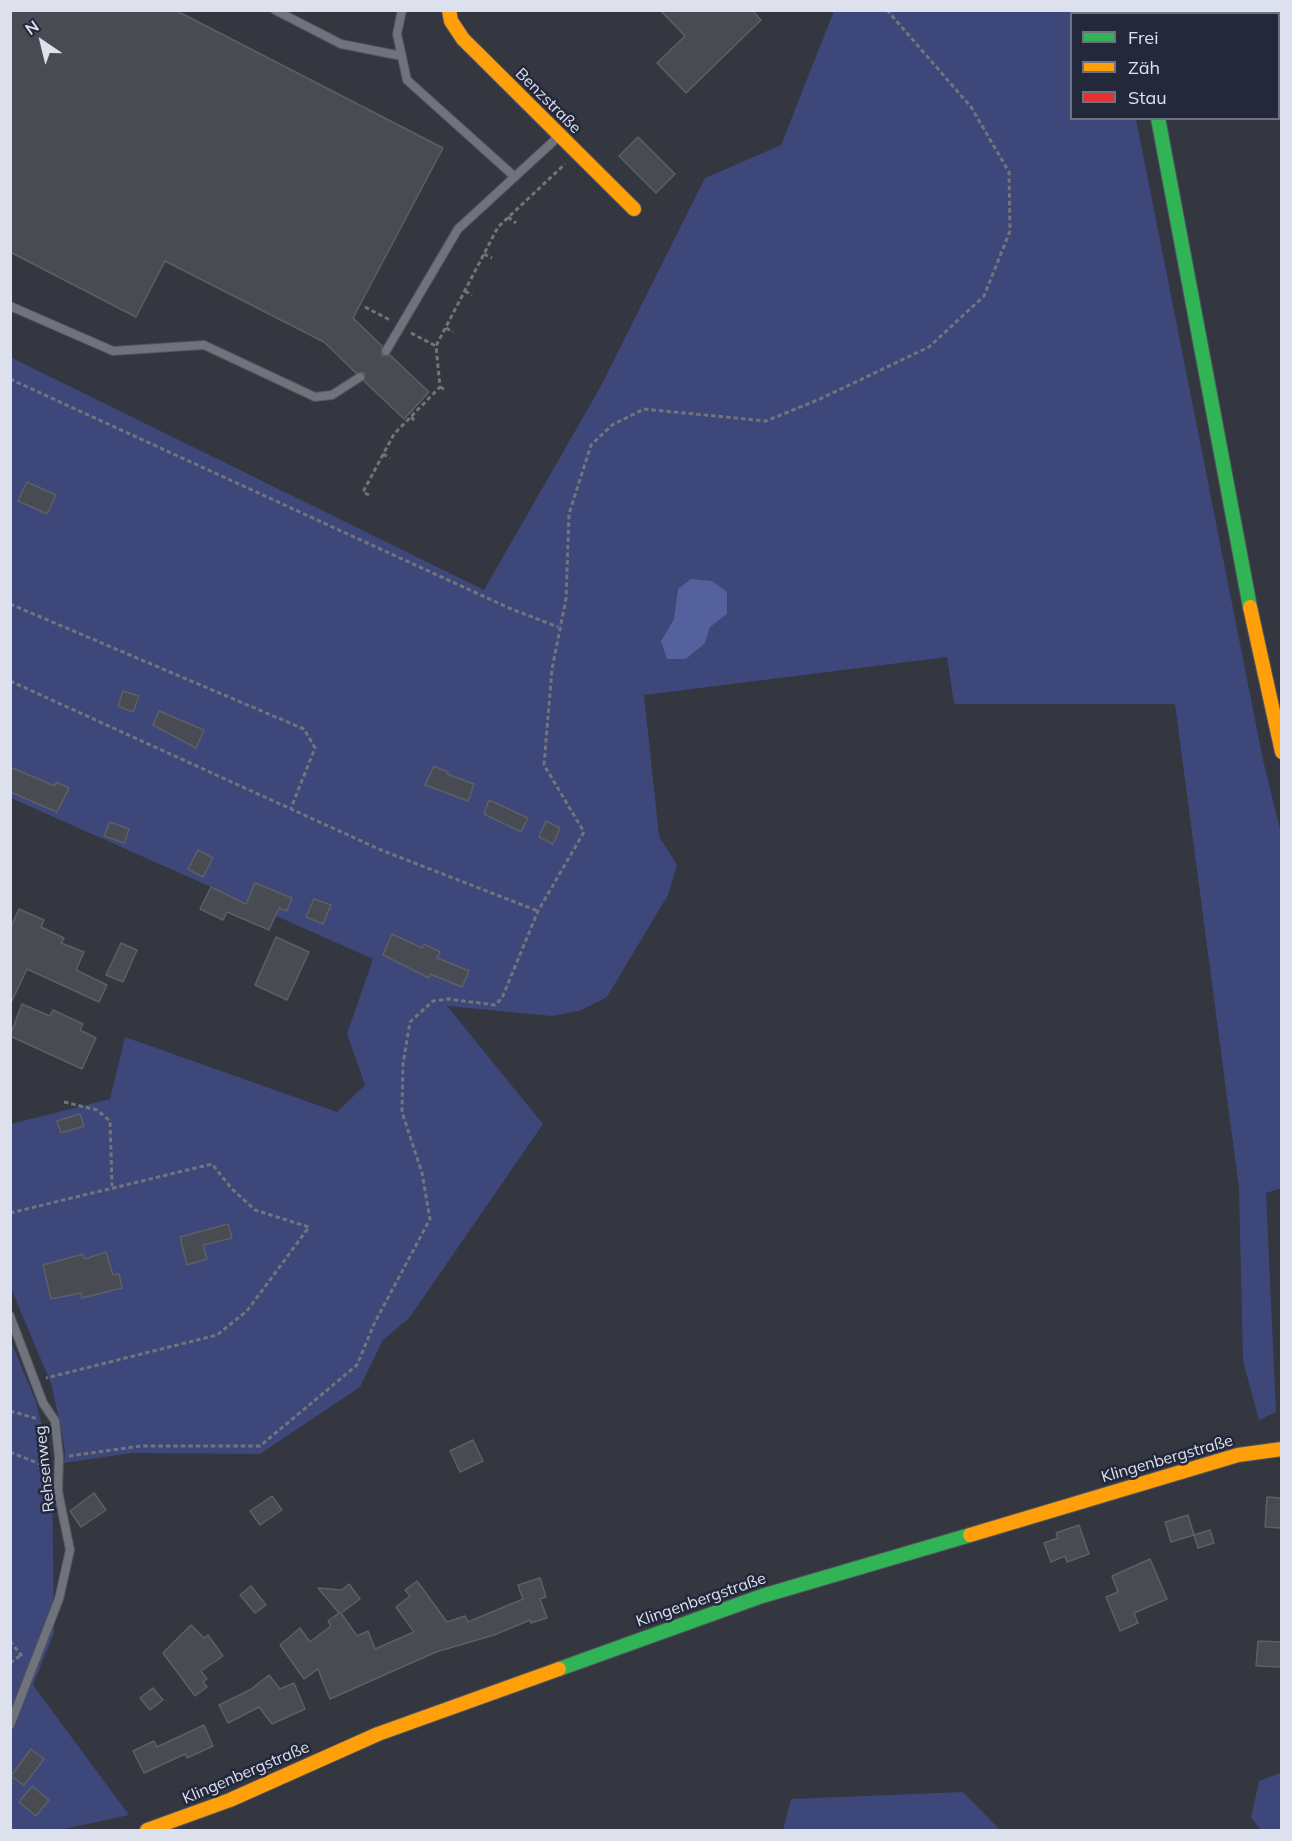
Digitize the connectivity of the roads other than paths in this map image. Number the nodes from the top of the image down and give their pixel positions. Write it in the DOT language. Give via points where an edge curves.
graph roads {
  1 [pos="275,10"];
  2 [pos="402,10"];
  3 [pos="449,10"];
  4 [pos="402,56"];
  5 [pos="1158,120"];
  6 [pos="560,136"];
  7 [pos="515,177"];
  8 [pos="634,209"];
  9 [pos="10,306"];
  10 [pos="386,351"];
  11 [pos="360,377"];
  12 [pos="1281,752"];
  13 [pos="10,1316"];
  14 [pos="1281,1449"];
  15 [pos="10,1725"];
  16 [pos="147,1830"];
  1 -- 4 [label="lane" via="341,44"];
  2 -- 4 [label="lane" via="397,34"];
  3 -- 6 [label="street, Benzstraße" via="463,39"];
  4 -- 7 [label="lane" via="407,80"];
  5 -- 12 [label="street" via="1243,573"];
  6 -- 7 [label="lane"];
  6 -- 8 [label="street, Benzstraße"];
  7 -- 10 [label="lane" via="458,229"];
  9 -- 11 [label="lane" via="113,351 204,345 315,397 332,395"];
  13 -- 15 [label="lane, Rehsenweg" via="44,1403 55,1421 58,1491 70,1550 59,1599"];
  14 -- 16 [label="street, Klingenbergstraße" via="1238,1455 762,1596 378,1734 230,1800"];
}
